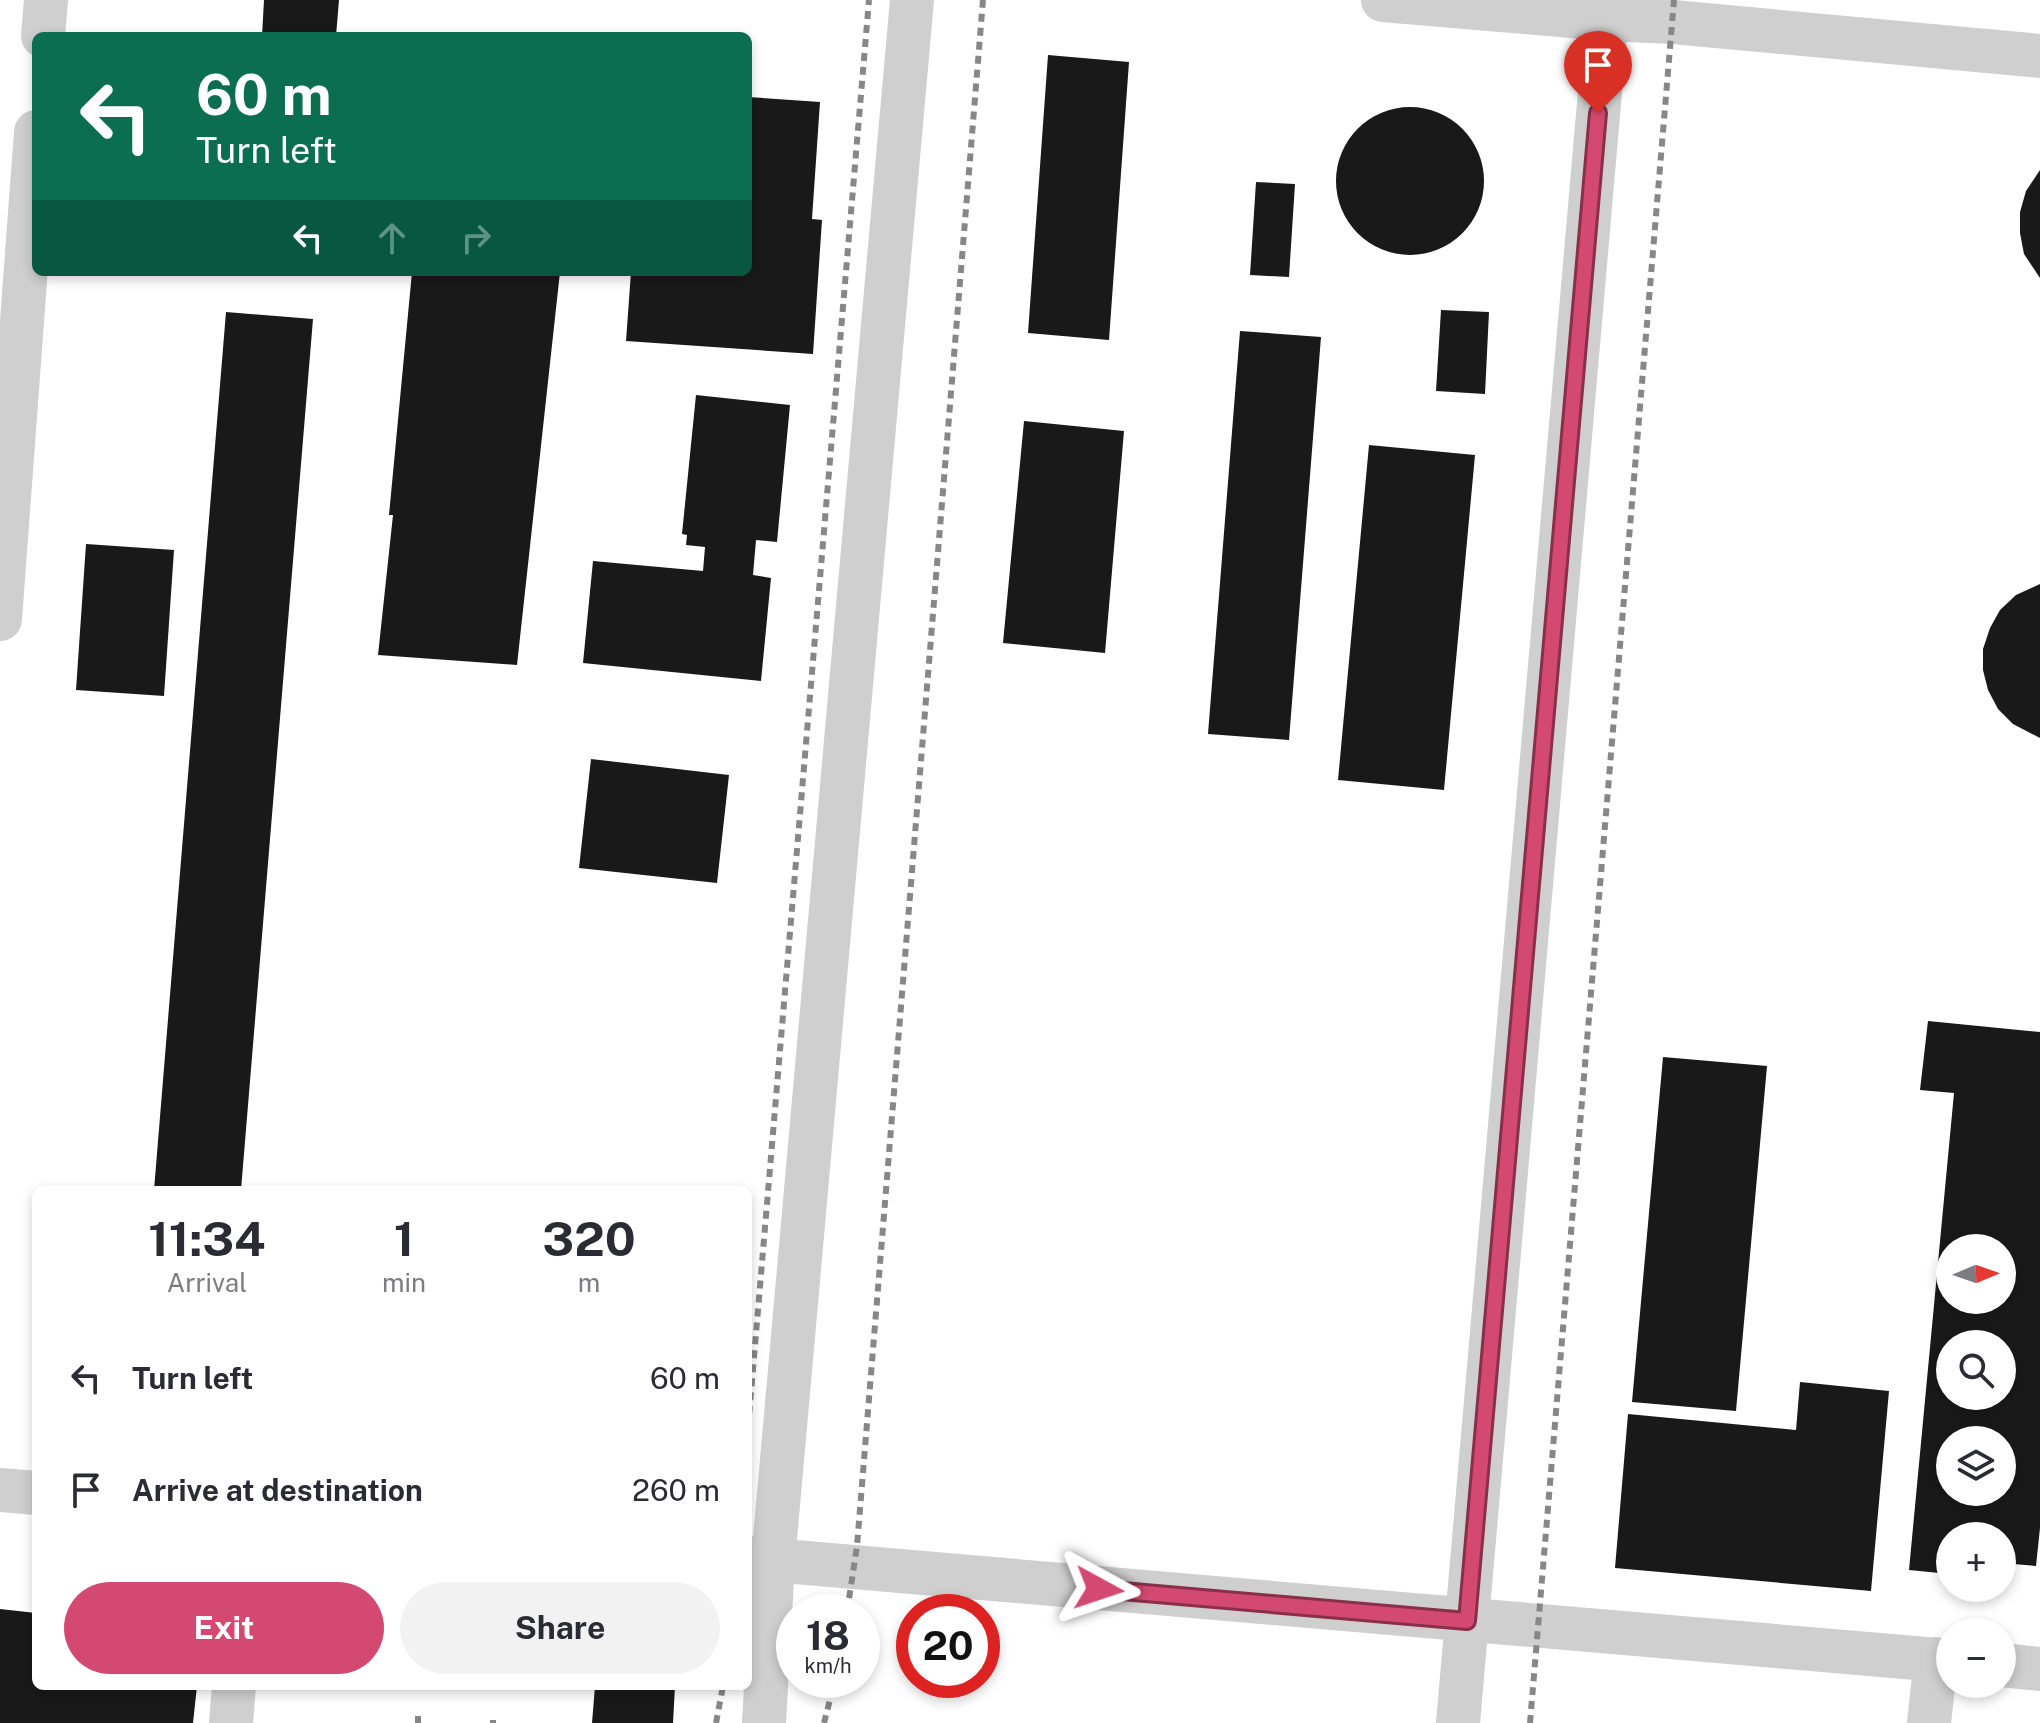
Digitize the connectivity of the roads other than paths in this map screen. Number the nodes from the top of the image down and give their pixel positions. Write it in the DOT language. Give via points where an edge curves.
graph roads {
  1 [pos="46,0"];
  2 [pos="912,0"];
  3 [pos="1383,0"];
  4 [pos="1607,9"];
  5 [pos="43,32"];
  6 [pos="2040,56"];
  7 [pos="32,186"];
  8 [pos="0,619"];
  9 [pos="0,1490"];
  10 [pos="32,1493"];
  11 [pos="761,1559"];
  12 [pos="1467,1621"];
  13 [pos="1936,1659"];
  14 [pos="2016,1666"];
  15 [pos="2040,1669"];
  16 [pos="234,1690"];
  17 [pos="1936,1692"];
  18 [pos="231,1723"];
  19 [pos="764,1723"];
  20 [pos="1458,1723"];
  21 [pos="1929,1723"];
  1 -- 5 [label="lane"];
  2 -- 11 [label="lane"];
  3 -- 4 [label="lane"];
  4 -- 6 [label="lane" via="1673,22"];
  4 -- 12 [label="lane"];
  7 -- 8 [label="lane"];
  9 -- 10 [label="lane"];
  11 -- 12 [label="lane"];
  11 -- 19 [label="lane"];
  12 -- 13 [label="lane"];
  12 -- 20 [label="lane"];
  14 -- 15 [label="lane"];
  16 -- 18 [label="lane"];
  17 -- 21 [label="lane"];
}
